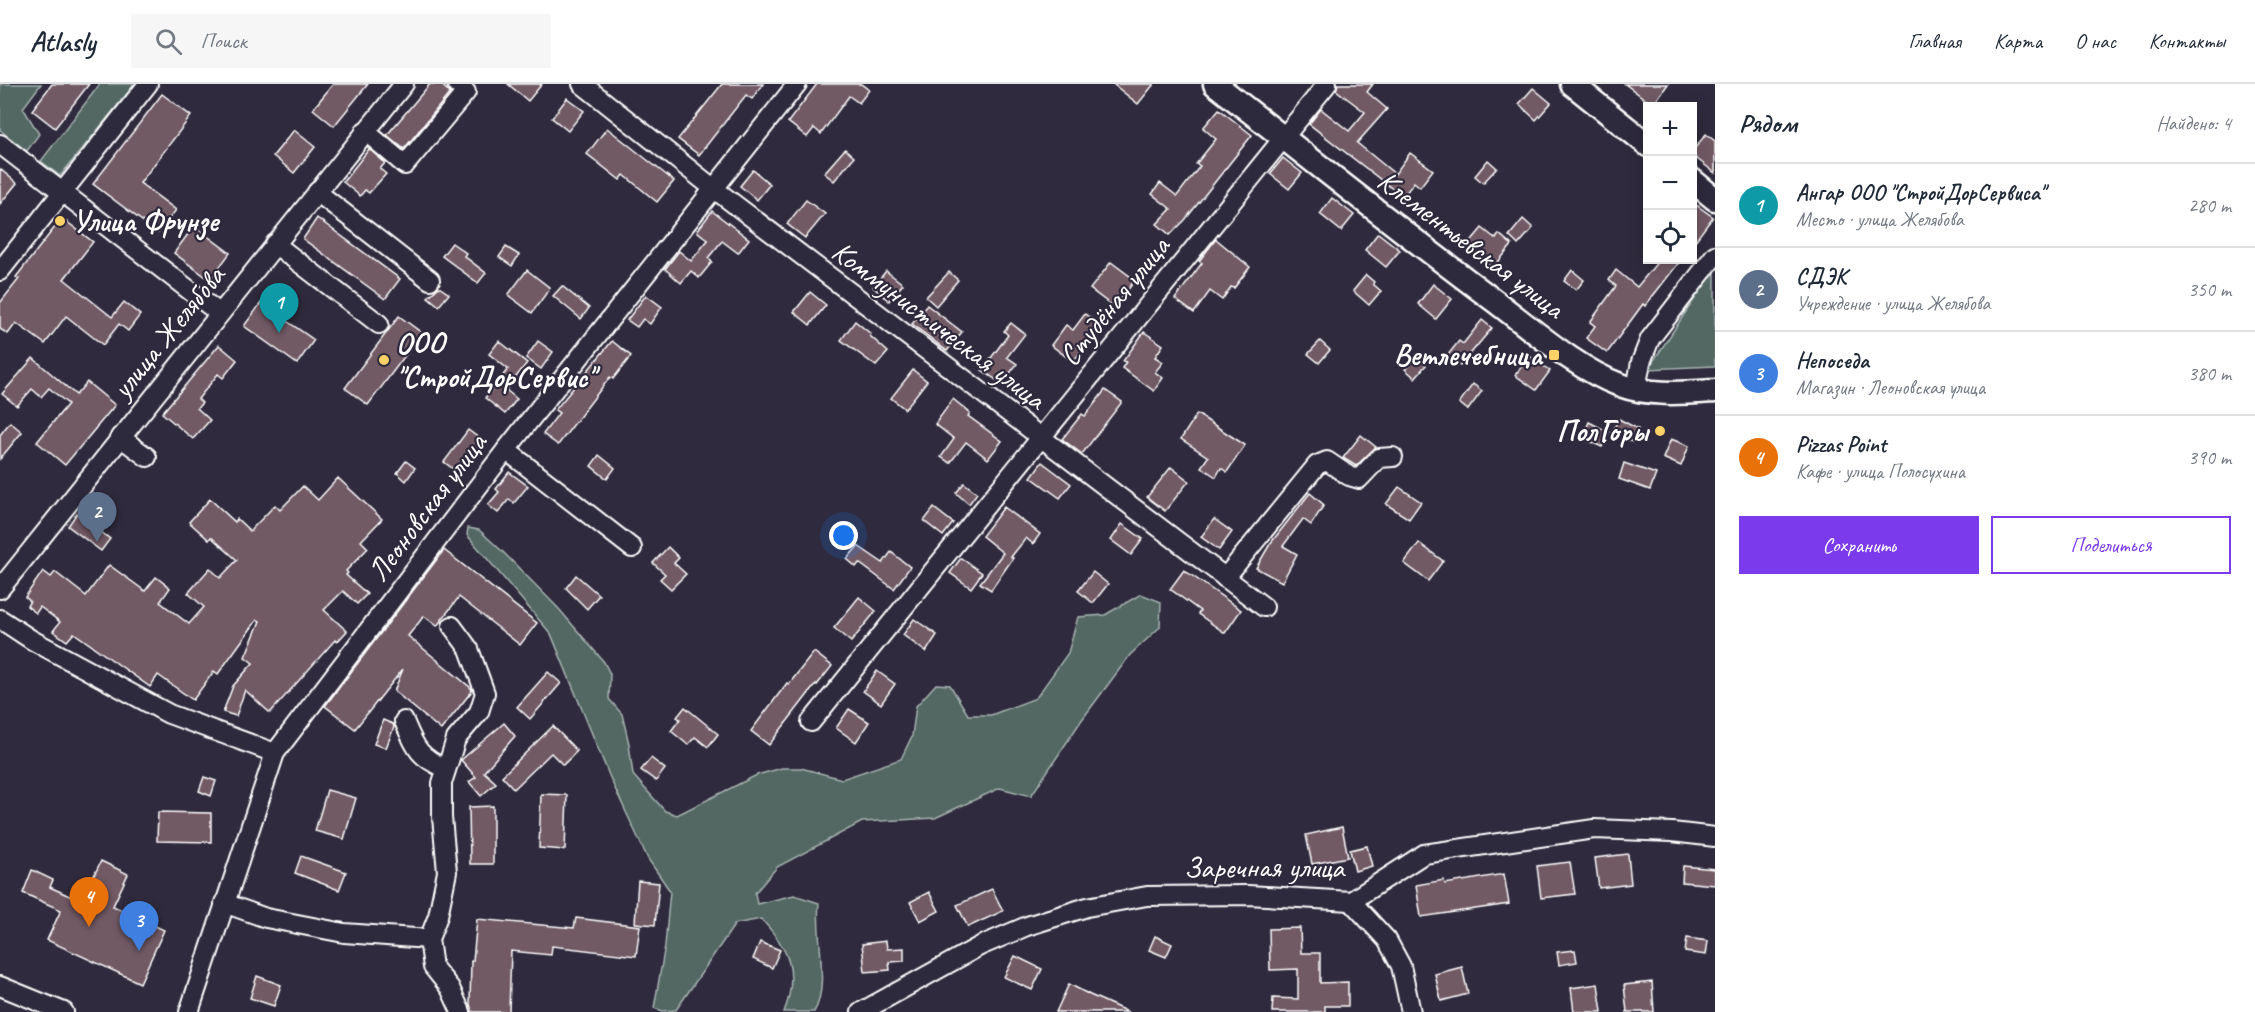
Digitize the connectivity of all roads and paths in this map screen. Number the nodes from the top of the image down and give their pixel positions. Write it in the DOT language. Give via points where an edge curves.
graph roads {
  1 [pos="148,84"];
  2 [pos="404,84"];
  3 [pos="457,84"];
  4 [pos="582,84"];
  5 [pos="797,84"];
  6 [pos="1215,84"];
  7 [pos="1326,84"];
  8 [pos="1572,84"];
  9 [pos="365,131"];
  10 [pos="1284,137"];
  11 [pos="1643,141"];
  12 [pos="0,144"];
  13 [pos="1697,184"];
  14 [pos="713,188"];
  15 [pos="62,192"];
  16 [pos="317,192"];
  17 [pos="1715,199"];
  18 [pos="275,244"];
  19 [pos="1715,255"];
  20 [pos="0,271"];
  21 [pos="430,280"];
  22 [pos="219,313"];
  23 [pos="378,324"];
  24 [pos="1636,389"];
  25 [pos="1715,392"];
  26 [pos="120,437"];
  27 [pos="1039,438"];
  28 [pos="506,450"];
  29 [pos="147,457"];
  30 [pos="1393,457"];
  31 [pos="632,548"];
  32 [pos="1225,579"];
  33 [pos="0,589"];
  34 [pos="1264,608"];
  35 [pos="0,619"];
  36 [pos="452,626"];
  37 [pos="404,721"];
  38 [pos="811,722"];
  39 [pos="274,753"];
  40 [pos="446,769"];
  41 [pos="1715,837"];
  42 [pos="1351,900"];
  43 [pos="224,903"];
  44 [pos="429,939"];
  45 [pos="0,986"];
  46 [pos="64,1012"];
  47 [pos="189,1012"];
  48 [pos="461,1012"];
  49 [pos="861,1012"];
  50 [pos="1411,1012"];
  1 -- 15 [label="street"];
  2 -- 9 [label="street, улица Желябова"];
  3 -- 9 [label="street" via="466,92 405,165"];
  4 -- 14 [label="street, Коммунистическая улица"];
  5 -- 14 [label="street, Леоновская улица"];
  6 -- 10 [label="main road, Клементьевская улица"];
  7 -- 10 [label="street, Студёная улица"];
  8 -- 11 [label="main road"];
  9 -- 16 [label="street, улица Желябова"];
  10 -- 24 [label="main road, Клементьевская улица" via="1552,344 1602,377"];
  10 -- 27 [label="street, Студёная улица"];
  12 -- 15 [label="street"];
  13 -- 17 [label="main road"];
  14 -- 27 [label="street, Коммунистическая улица"];
  14 -- 28 [label="street, Леоновская улица"];
  15 -- 20 [label="street"];
  15 -- 22 [label="street"];
  16 -- 18 [label="street, улица Желябова"];
  16 -- 21 [label="street"];
  18 -- 22 [label="street, улица Желябова"];
  18 -- 23 [label="street"];
  19 -- 24 [label="street" via="1650,339"];
  22 -- 26 [label="street, улица Желябова"];
  24 -- 25 [label="main road, Клементьевская улица"];
  26 -- 29 [label="street"];
  26 -- 33 [label="street, улица Желябова"];
  27 -- 32 [label="street, Коммунистическая улица"];
  27 -- 38 [label="street, Студёная улица"];
  28 -- 31 [label="street"];
  28 -- 39 [label="street, Леоновская улица"];
  30 -- 32 [label="street" via="1380,458 1359,479 1349,477 1327,461 1317,465"];
  32 -- 34 [label="street, Коммунистическая улица"];
  35 -- 39 [label="street" via="169,714"];
  36 -- 40 [label="street" via="469,649 484,693 479,712 456,740"];
  37 -- 40 [label="street" via="416,749 428,762"];
  39 -- 43 [label="street, Леоновская улица"];
  40 -- 44 [label="street" via="442,817 447,872"];
  41 -- 42 [label="street, Заречная улица" via="1594,829 1424,854"];
  42 -- 49 [label="street, Заречная улица" via="1147,896 1087,907 980,946"];
  42 -- 50 [label="street" via="1387,940 1401,966"];
  43 -- 44 [label="street" via="266,918 344,933"];
  43 -- 47 [label="street, Леоновская улица"];
  44 -- 48 [label="street" via="433,967 450,988"];
  45 -- 46 [label="street"];
}
